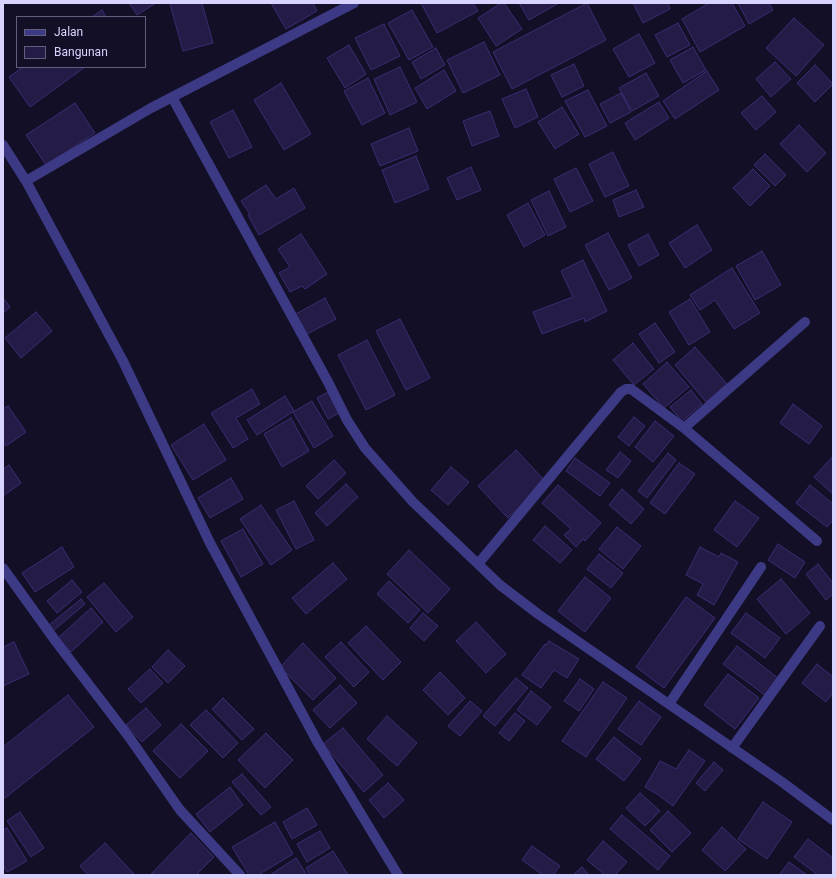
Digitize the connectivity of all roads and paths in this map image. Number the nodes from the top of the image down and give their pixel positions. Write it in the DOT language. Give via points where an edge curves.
graph roads {
  1 [pos="354,3"];
  2 [pos="172,97"];
  3 [pos="3,145"];
  4 [pos="26,181"];
  5 [pos="805,322"];
  6 [pos="684,428"];
  7 [pos="817,541"];
  8 [pos="478,564"];
  9 [pos="761,567"];
  10 [pos="3,568"];
  11 [pos="820,626"];
  12 [pos="668,704"];
  13 [pos="732,748"];
  14 [pos="833,820"];
  15 [pos="240,875"];
  16 [pos="398,875"];
  1 -- 2 [label="street"];
  2 -- 4 [label="street"];
  2 -- 8 [label="street" via="347,420 365,448 413,502"];
  3 -- 4 [label="street"];
  4 -- 16 [label="street" via="123,361 218,557 318,743"];
  5 -- 6 [label="street"];
  6 -- 7 [label="street"];
  6 -- 8 [label="street" via="631,389 621,392"];
  8 -- 12 [label="street" via="500,585 538,614"];
  9 -- 12 [label="street"];
  10 -- 15 [label="street" via="180,810"];
  11 -- 13 [label="street"];
  12 -- 13 [label="street"];
  13 -- 14 [label="street"];
}
